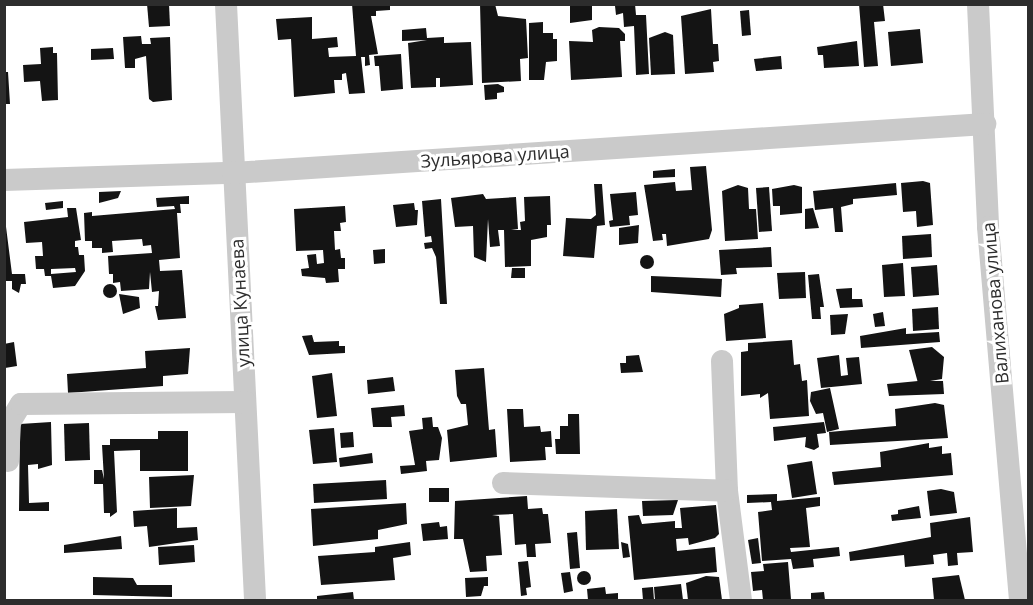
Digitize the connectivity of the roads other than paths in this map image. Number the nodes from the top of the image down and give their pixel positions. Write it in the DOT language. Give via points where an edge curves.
graph roads {
  1 [pos="226,4"];
  2 [pos="978,4"];
  3 [pos="985,124"];
  4 [pos="233,173"];
  5 [pos="4,180"];
  6 [pos="722,361"];
  7 [pos="245,402"];
  8 [pos="8,461"];
  9 [pos="503,483"];
  10 [pos="727,491"];
  11 [pos="1023,563"];
  12 [pos="255,600"];
  13 [pos="741,600"];
  14 [pos="1020,600"];
  1 -- 4 [label="street, улица Кунаева"];
  2 -- 3 [label="street, Валиханова улица"];
  3 -- 4 [label="street, Зульярова улица"];
  3 -- 11 [label="street, Валиханова улица" via="988,227"];
  4 -- 5 [label="street, Зульярова улица"];
  4 -- 7 [label="street, улица Кунаева"];
  6 -- 10 [label="street"];
  7 -- 8 [label="street" via="21,404 10,422"];
  7 -- 12 [label="street, улица Кунаева"];
  9 -- 10 [label="street"];
  10 -- 13 [label="street"];
  11 -- 14 [label="street, Валиханова улица"];
}
